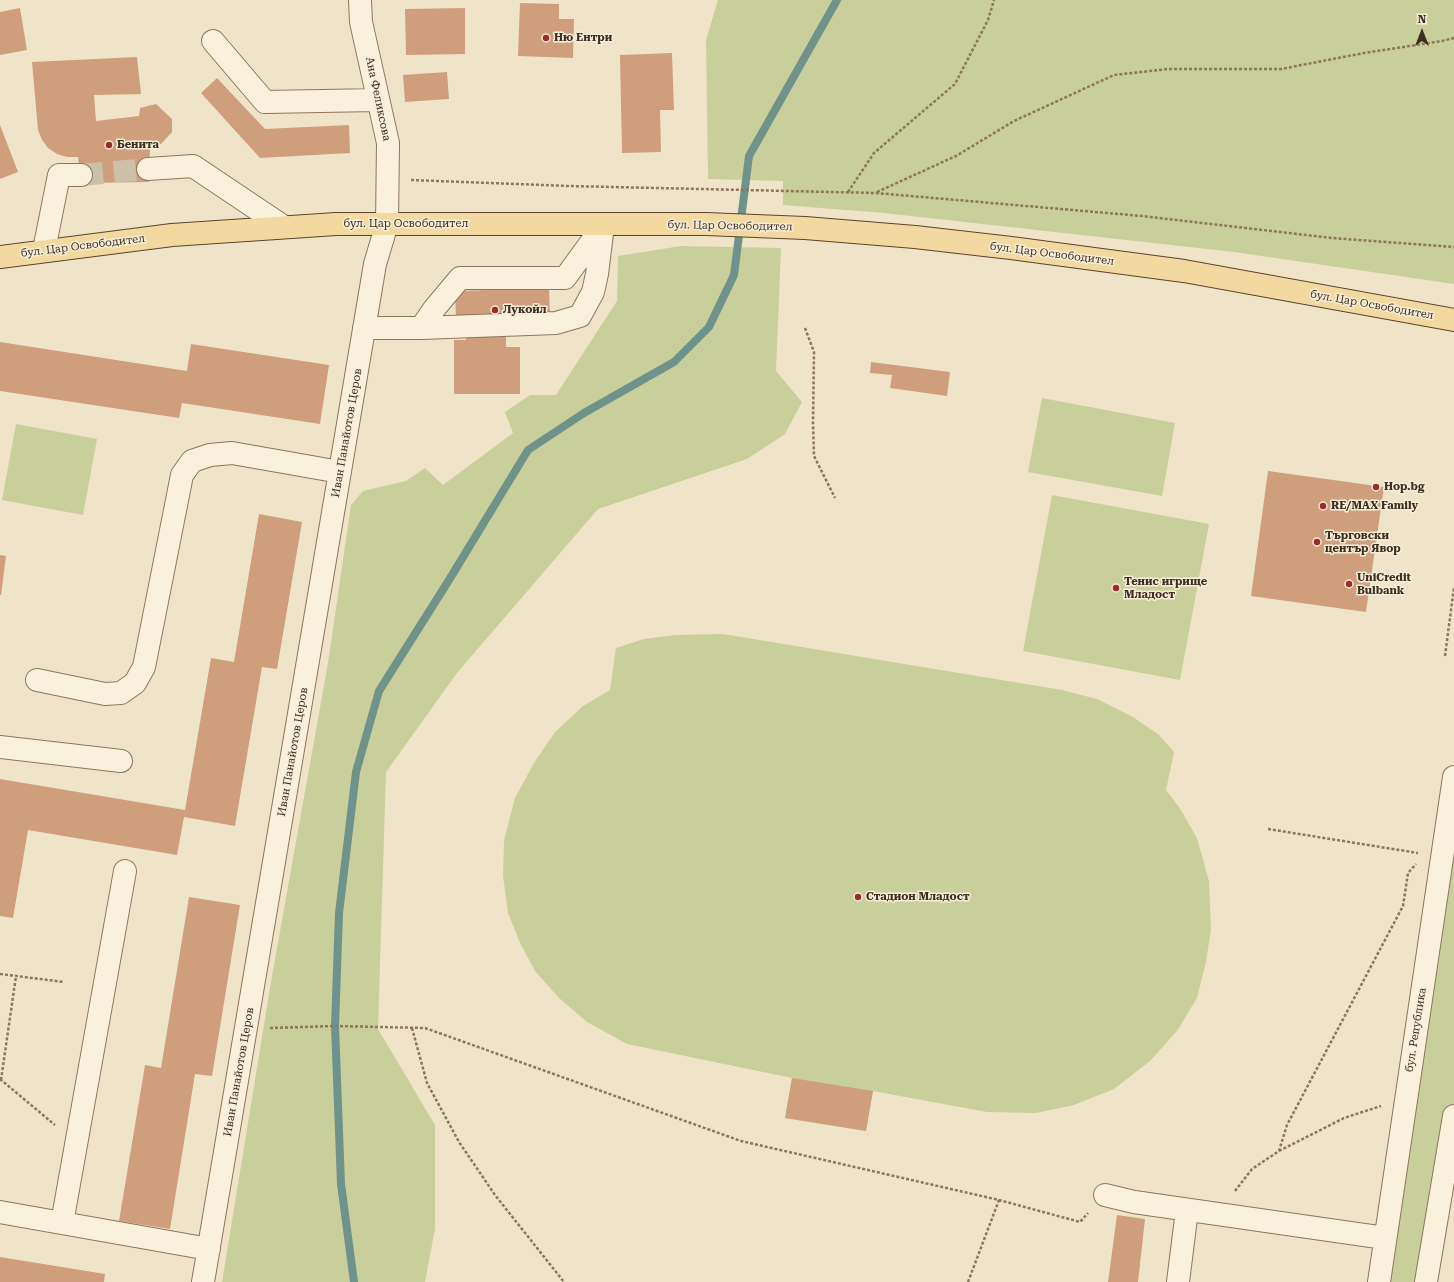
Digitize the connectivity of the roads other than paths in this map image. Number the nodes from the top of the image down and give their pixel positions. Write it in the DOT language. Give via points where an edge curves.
graph roads {
  1 [pos="360,0"];
  2 [pos="213,41"];
  3 [pos="378,100"];
  4 [pos="148,169"];
  5 [pos="81,175"];
  6 [pos="387,224"];
  7 [pos="603,225"];
  8 [pos="284,227"];
  9 [pos="44,250"];
  10 [pos="2,254"];
  11 [pos="1454,320"];
  12 [pos="364,328"];
  13 [pos="421,328"];
  14 [pos="340,472"];
  15 [pos="37,680"];
  16 [pos="0,747"];
  17 [pos="121,761"];
  18 [pos="1454,777"];
  19 [pos="125,871"];
  20 [pos="1454,1116"];
  21 [pos="1105,1195"];
  22 [pos="1187,1210"];
  23 [pos="0,1212"];
  24 [pos="62,1223"];
  25 [pos="1385,1238"];
  26 [pos="209,1249"];
  27 [pos="203,1282"];
  28 [pos="1178,1282"];
  29 [pos="1379,1282"];
  30 [pos="1426,1282"];
  1 -- 3 [label="street, Ана Феликсова" via="361,22"];
  2 -- 3 [label="street" via="264,102"];
  3 -- 6 [label="street, Ана Феликсова" via="388,143"];
  4 -- 8 [label="street" via="193,166"];
  5 -- 9 [label="street" via="59,176"];
  6 -- 7 [label="main road, бул. Цар Освободител"];
  6 -- 8 [label="main road, бул. Цар Освободител"];
  6 -- 12 [label="street, Иван Панайотов Церов" via="375,264"];
  7 -- 11 [label="main road, бул. Цар Освободител" via="706,224 916,237 1176,270"];
  7 -- 13 [label="street" via="566,278 460,278"];
  7 -- 13 [label="street" via="593,292 580,316 556,323"];
  8 -- 9 [label="main road, бул. Цар Освободител" via="172,235"];
  9 -- 10 [label="main road, бул. Цар Освободител"];
  12 -- 13 [label="street"];
  12 -- 14 [label="street, Иван Панайотов Церов"];
  14 -- 15 [label="street" via="232,453 210,455 192,461 182,475 144,666 136,683 121,692 105,694"];
  14 -- 26 [label="street, Иван Панайотов Церов"];
  16 -- 17 [label="street"];
  18 -- 25 [label="street, бул. Република" via="1433,856 1406,1098"];
  19 -- 24 [label="street"];
  20 -- 30 [label="street"];
  21 -- 22 [label="street" via="1133,1193"];
  22 -- 25 [label="street"];
  22 -- 28 [label="street"];
  23 -- 24 [label="street"];
  24 -- 26 [label="street"];
  25 -- 29 [label="street, бул. Република"];
  26 -- 27 [label="street, Иван Панайотов Церов"];
}
